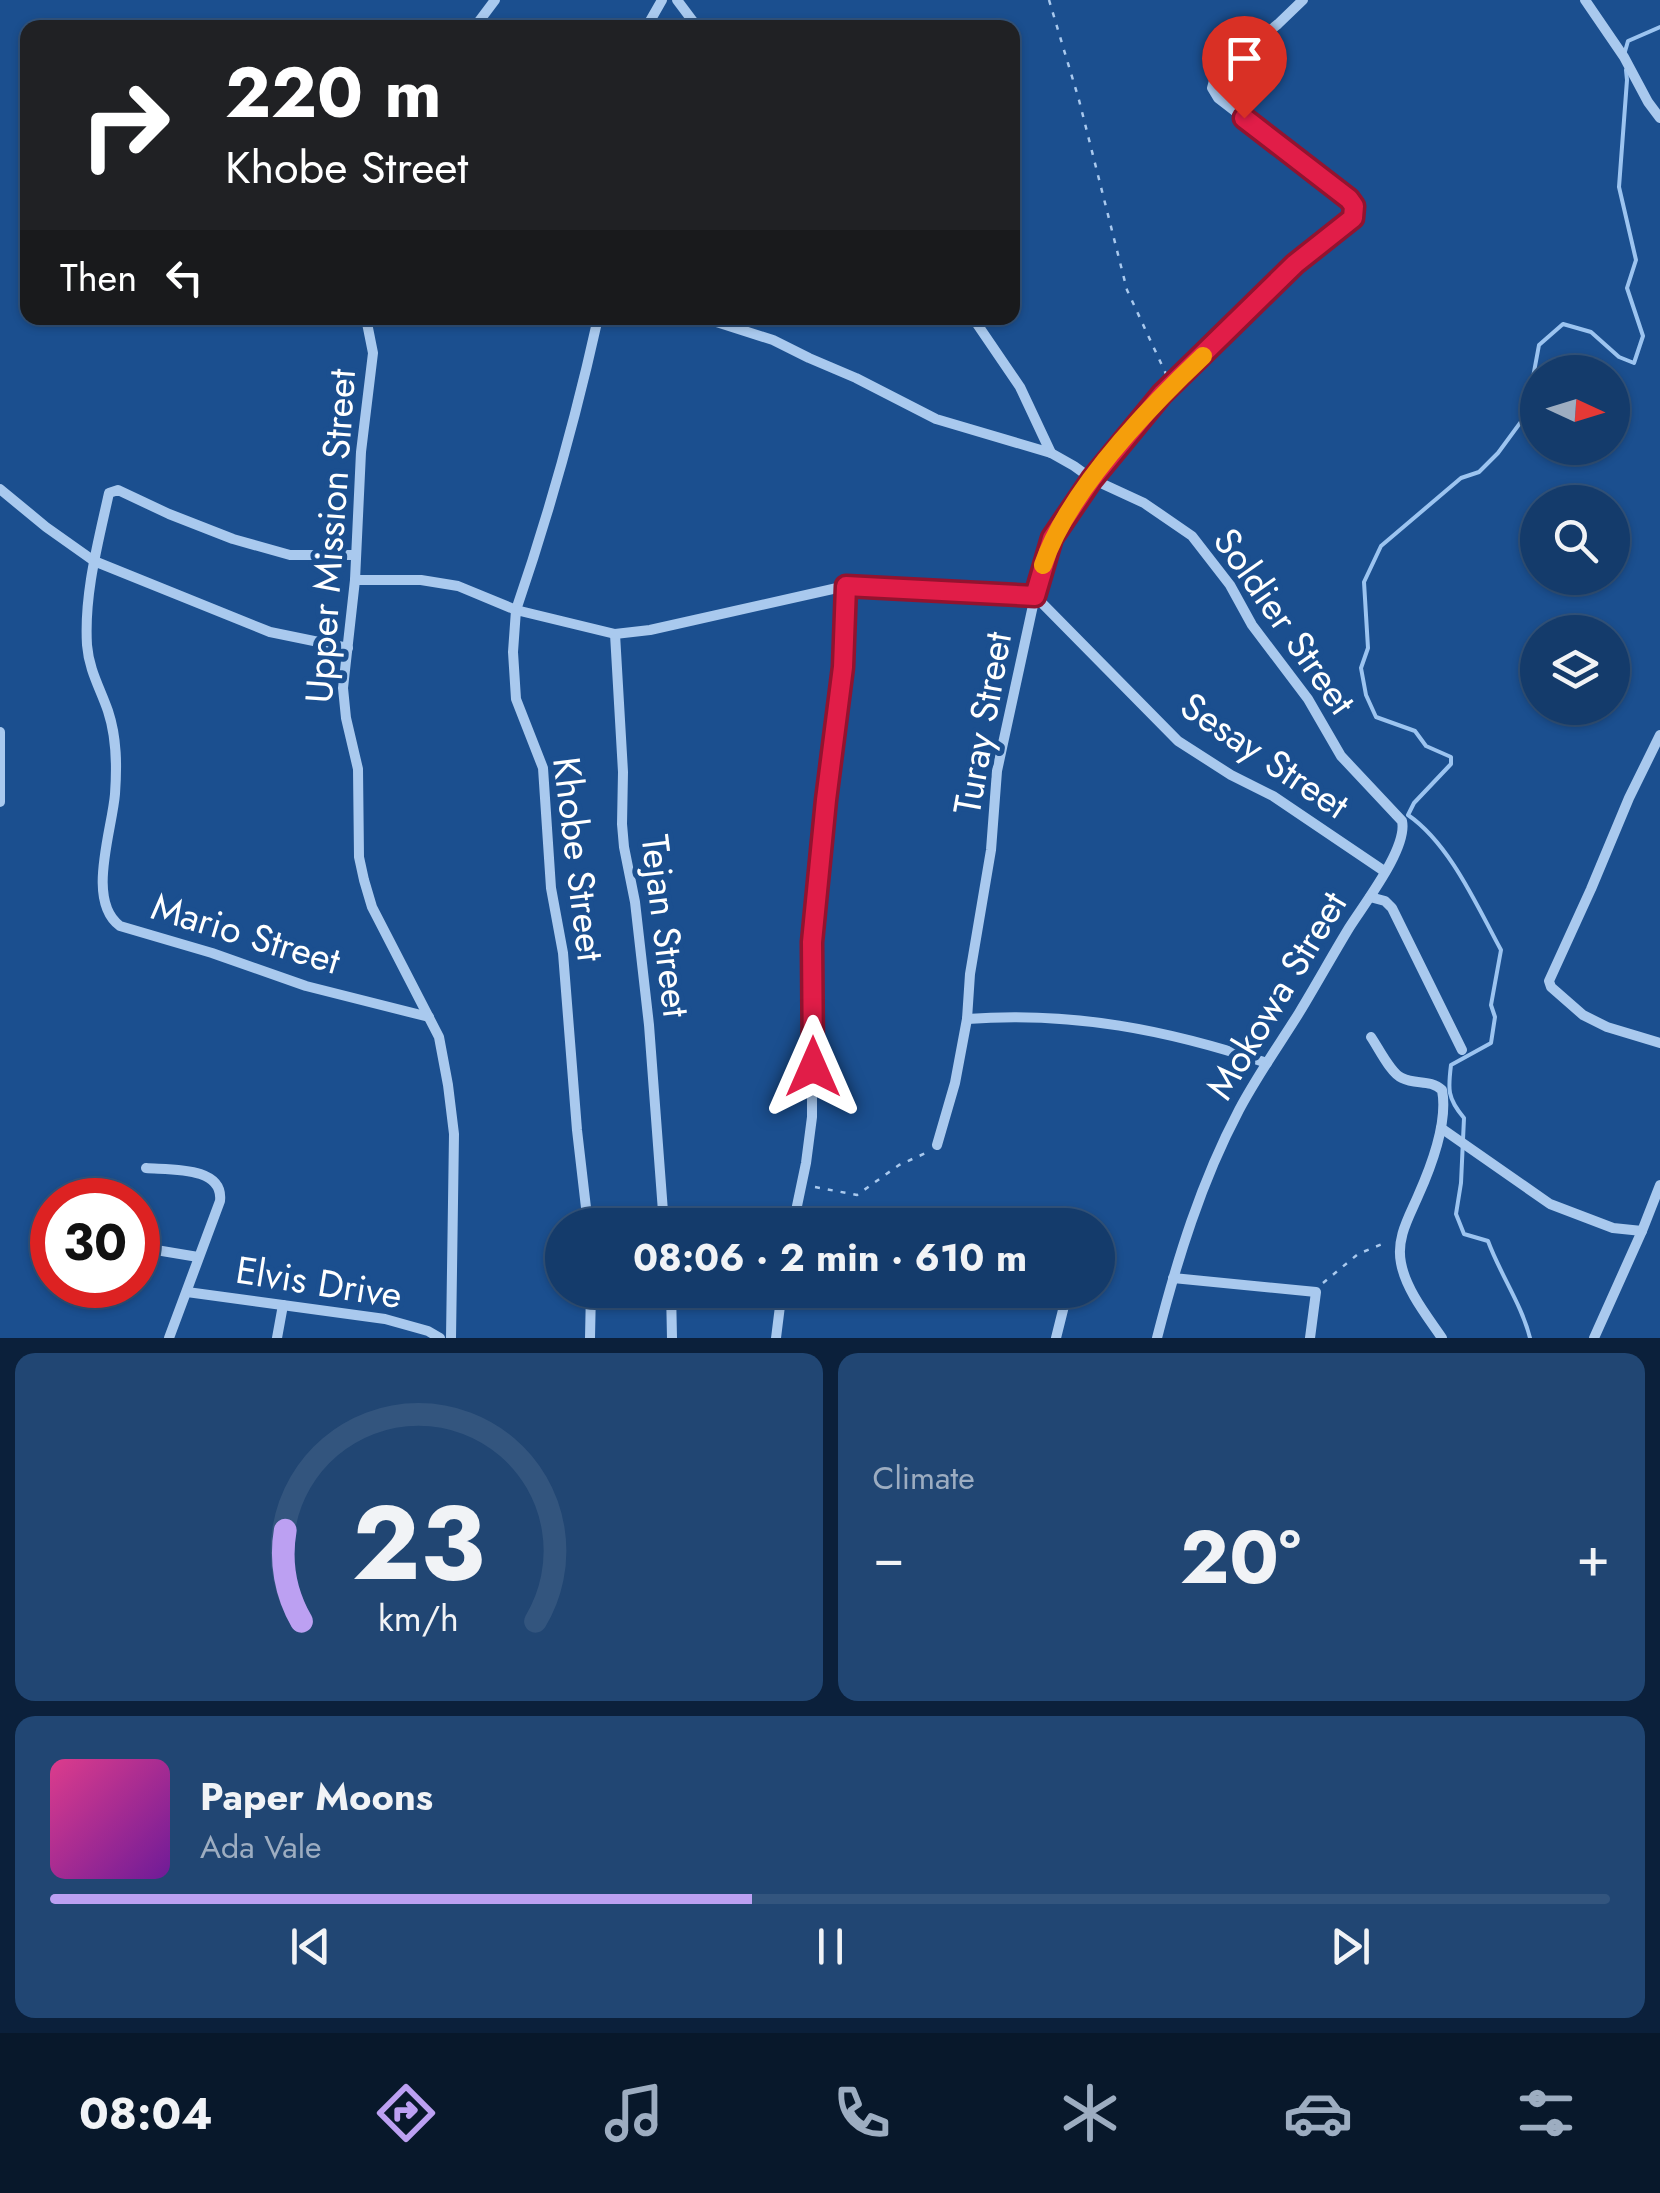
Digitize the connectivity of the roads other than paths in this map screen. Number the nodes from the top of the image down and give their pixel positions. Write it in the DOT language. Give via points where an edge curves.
graph roads {
  1 [pos="1303,0"];
  2 [pos="1585,0"];
  3 [pos="1660,118"];
  4 [pos="367,325"];
  5 [pos="596,325"];
  6 [pos="726,325"];
  7 [pos="978,325"];
  8 [pos="1051,453"];
  9 [pos="1092,479"];
  10 [pos="0,489"];
  11 [pos="355,555"];
  12 [pos="94,561"];
  13 [pos="355,580"];
  14 [pos="846,586"];
  15 [pos="1035,596"];
  16 [pos="516,610"];
  17 [pos="615,634"];
  18 [pos="348,648"];
  19 [pos="0,732"];
  20 [pos="1660,736"];
  21 [pos="0,802"];
  22 [pos="1404,829"];
  23 [pos="1384,871"];
  24 [pos="1370,897"];
  25 [pos="429,1018"];
  26 [pos="967,1019"];
  27 [pos="1372,1037"];
  28 [pos="1660,1043"];
  29 [pos="1462,1050"];
  30 [pos="1267,1063"];
  31 [pos="1440,1128"];
  32 [pos="937,1145"];
  33 [pos="146,1168"];
  34 [pos="1660,1185"];
  35 [pos="586,1208"];
  36 [pos="663,1208"];
  37 [pos="797,1208"];
  38 [pos="1642,1231"];
  39 [pos="160,1250"];
  40 [pos="198,1256"];
  41 [pos="1173,1278"];
  42 [pos="186,1292"];
  43 [pos="283,1305"];
  44 [pos="591,1308"];
  45 [pos="671,1308"];
  46 [pos="780,1308"];
  47 [pos="1064,1308"];
  48 [pos="170,1338"];
  49 [pos="277,1338"];
  50 [pos="440,1338"];
  51 [pos="450,1338"];
  52 [pos="590,1338"];
  53 [pos="672,1338"];
  54 [pos="776,1338"];
  55 [pos="1056,1338"];
  56 [pos="1156,1338"];
  57 [pos="1310,1338"];
  58 [pos="1442,1338"];
  59 [pos="1594,1338"];
  1 -- 9 [label="street, Turay Street" via="1224,66 1212,88 1349,199 1353,218 1295,264 1172,386"];
  2 -- 3 [label="street"];
  4 -- 11 [label="street, Upper Mission Street" via="373,353"];
  5 -- 16 [label="street, Khobe Street" via="574,427"];
  6 -- 8 [label="street, Soldier Street" via="773,340 936,419"];
  7 -- 8 [label="street" via="1020,386"];
  8 -- 9 [label="street, Soldier Street"];
  9 -- 15 [label="street, Turay Street" via="1052,538"];
  9 -- 22 [label="street, Soldier Street" via="1144,502 1192,536 1341,756"];
  10 -- 12 [label="street"];
  11 -- 12 [label="street" via="290,555 114,490"];
  11 -- 13 [label="street, Upper Mission Street"];
  12 -- 18 [label="street" via="270,632"];
  12 -- 25 [label="street, Mario Street" via="91,672 116,750 104,864 111,919 306,986"];
  13 -- 16 [label="street" via="458,586"];
  13 -- 18 [label="street, Upper Mission Street"];
  14 -- 15 [label="street"];
  14 -- 17 [label="street"];
  14 -- 37 [label="street" via="812,942 812,1117"];
  15 -- 23 [label="street, Sesay Street" via="1178,741"];
  15 -- 26 [label="street, Turay Street" via="997,771"];
  16 -- 17 [label="street"];
  16 -- 35 [label="street, Khobe Street" via="516,699 543,768"];
  17 -- 36 [label="street, Tejan Street" via="622,824 649,1025"];
  18 -- 25 [label="street, Upper Mission Street" via="343,688 358,768 364,880"];
  19 -- 21 [label="street"];
  20 -- 28 [label="street" via="1550,976 1550,986 1583,1015"];
  22 -- 23 [label="street, Mokowa Street"];
  23 -- 24 [label="street, Mokowa Street"];
  24 -- 29 [label="street" via="1392,908"];
  24 -- 30 [label="street, Mokowa Street"];
  25 -- 51 [label="street, Upper Mission Street" via="439,1037 454,1134"];
  26 -- 30 [label="street" via="1090,1020 1205,1042"];
  26 -- 32 [label="street, Turay Street"];
  27 -- 31 [label="street" via="1396,1075 1442,1090"];
  30 -- 41 [label="street, Mokowa Street" via="1202,1192"];
  31 -- 38 [label="street" via="1550,1204 1613,1228"];
  31 -- 58 [label="street" via="1400,1237 1400,1262"];
  33 -- 40 [label="street" via="208,1176 222,1190"];
  34 -- 38 [label="street"];
  38 -- 59 [label="street"];
  39 -- 40 [label="street"];
  40 -- 42 [label="street"];
  41 -- 56 [label="street, Mokowa Street"];
  41 -- 57 [label="street" via="1316,1292"];
  42 -- 43 [label="street, Elvis Drive"];
  42 -- 48 [label="street"];
  43 -- 49 [label="street"];
  43 -- 50 [label="street, Elvis Drive" via="385,1319"];
  44 -- 52 [label="street"];
  45 -- 53 [label="street"];
  46 -- 54 [label="street"];
  47 -- 55 [label="street"];
}
